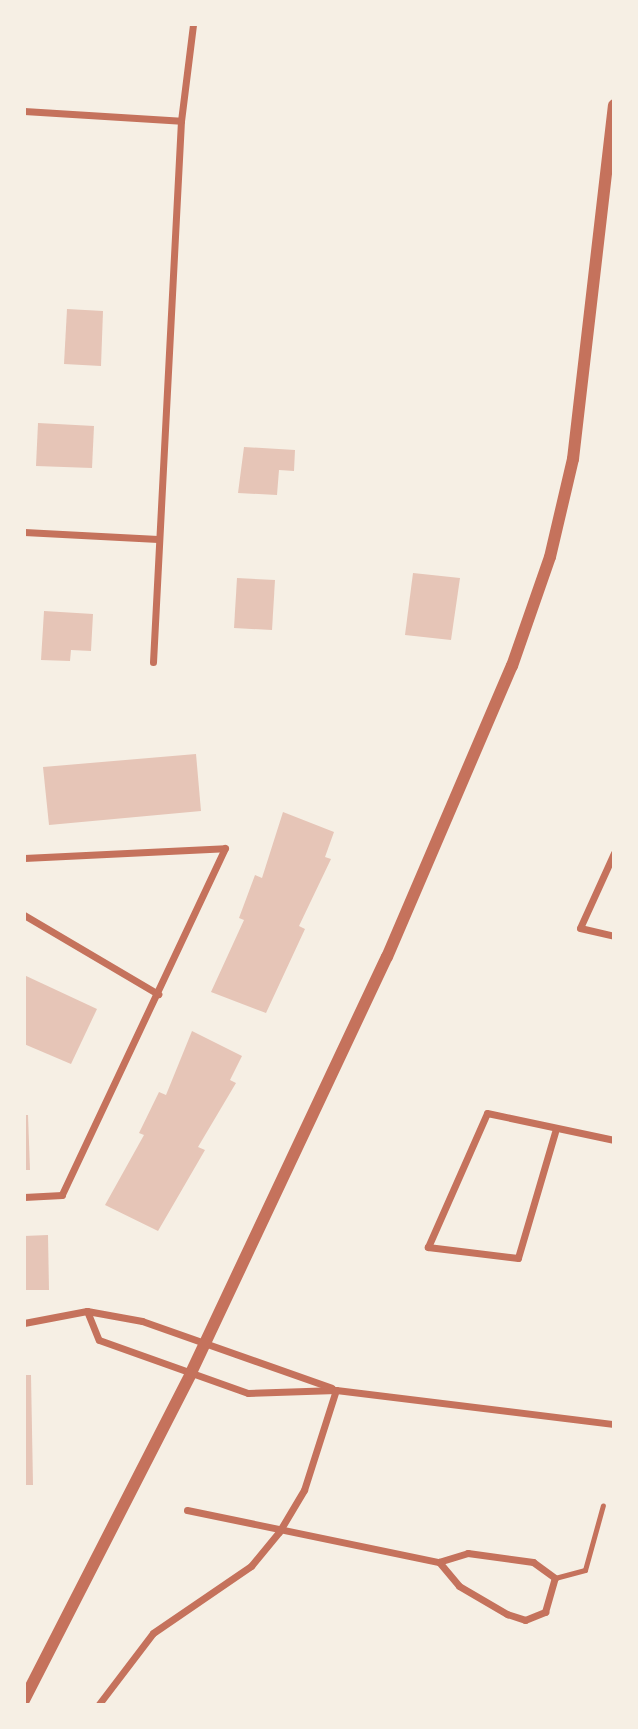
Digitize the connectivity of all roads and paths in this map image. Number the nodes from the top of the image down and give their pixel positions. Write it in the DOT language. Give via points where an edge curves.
graph roads {
  1 [pos="193,24"];
  2 [pos="614,105"];
  3 [pos="24,111"];
  4 [pos="181,121"];
  5 [pos="24,532"];
  6 [pos="158,539"];
  7 [pos="153,662"];
  8 [pos="614,853"];
  9 [pos="24,858"];
  10 [pos="24,915"];
  11 [pos="614,936"];
  12 [pos="158,994"];
  13 [pos="555,1132"];
  14 [pos="614,1140"];
  15 [pos="24,1197"];
  16 [pos="87,1311"];
  17 [pos="24,1323"];
  18 [pos="203,1342"];
  19 [pos="190,1375"];
  20 [pos="335,1390"];
  21 [pos="614,1424"];
  22 [pos="603,1505"];
  23 [pos="187,1510"];
  24 [pos="279,1532"];
  25 [pos="439,1562"];
  26 [pos="555,1578"];
  27 [pos="24,1700"];
  28 [pos="99,1704"];
  1 -- 4 [label="street"];
  2 -- 18 [label="street" via="573,459 550,557 457,801"];
  3 -- 4 [label="street"];
  4 -- 6 [label="street"];
  5 -- 6 [label="street"];
  6 -- 7 [label="street"];
  8 -- 11 [label="street" via="580,928"];
  9 -- 12 [label="street" via="225,848"];
  10 -- 12 [label="street"];
  12 -- 15 [label="street" via="62,1195"];
  13 -- 13 [label="street" via="487,1112 428,1247 518,1258"];
  13 -- 14 [label="street"];
  16 -- 17 [label="street"];
  16 -- 18 [label="street"];
  16 -- 19 [label="street" via="99,1340"];
  18 -- 19 [label="street"];
  18 -- 20 [label="street"];
  19 -- 20 [label="street" via="248,1393"];
  19 -- 27 [label="street"];
  20 -- 21 [label="street"];
  20 -- 24 [label="street" via="304,1490"];
  22 -- 26 [label="lane" via="585,1570"];
  23 -- 24 [label="street"];
  24 -- 25 [label="street"];
  24 -- 28 [label="street" via="251,1566 153,1633"];
  25 -- 26 [label="street" via="468,1553 533,1562"];
  25 -- 26 [label="street" via="459,1586 525,1619 545,1612"];
}
